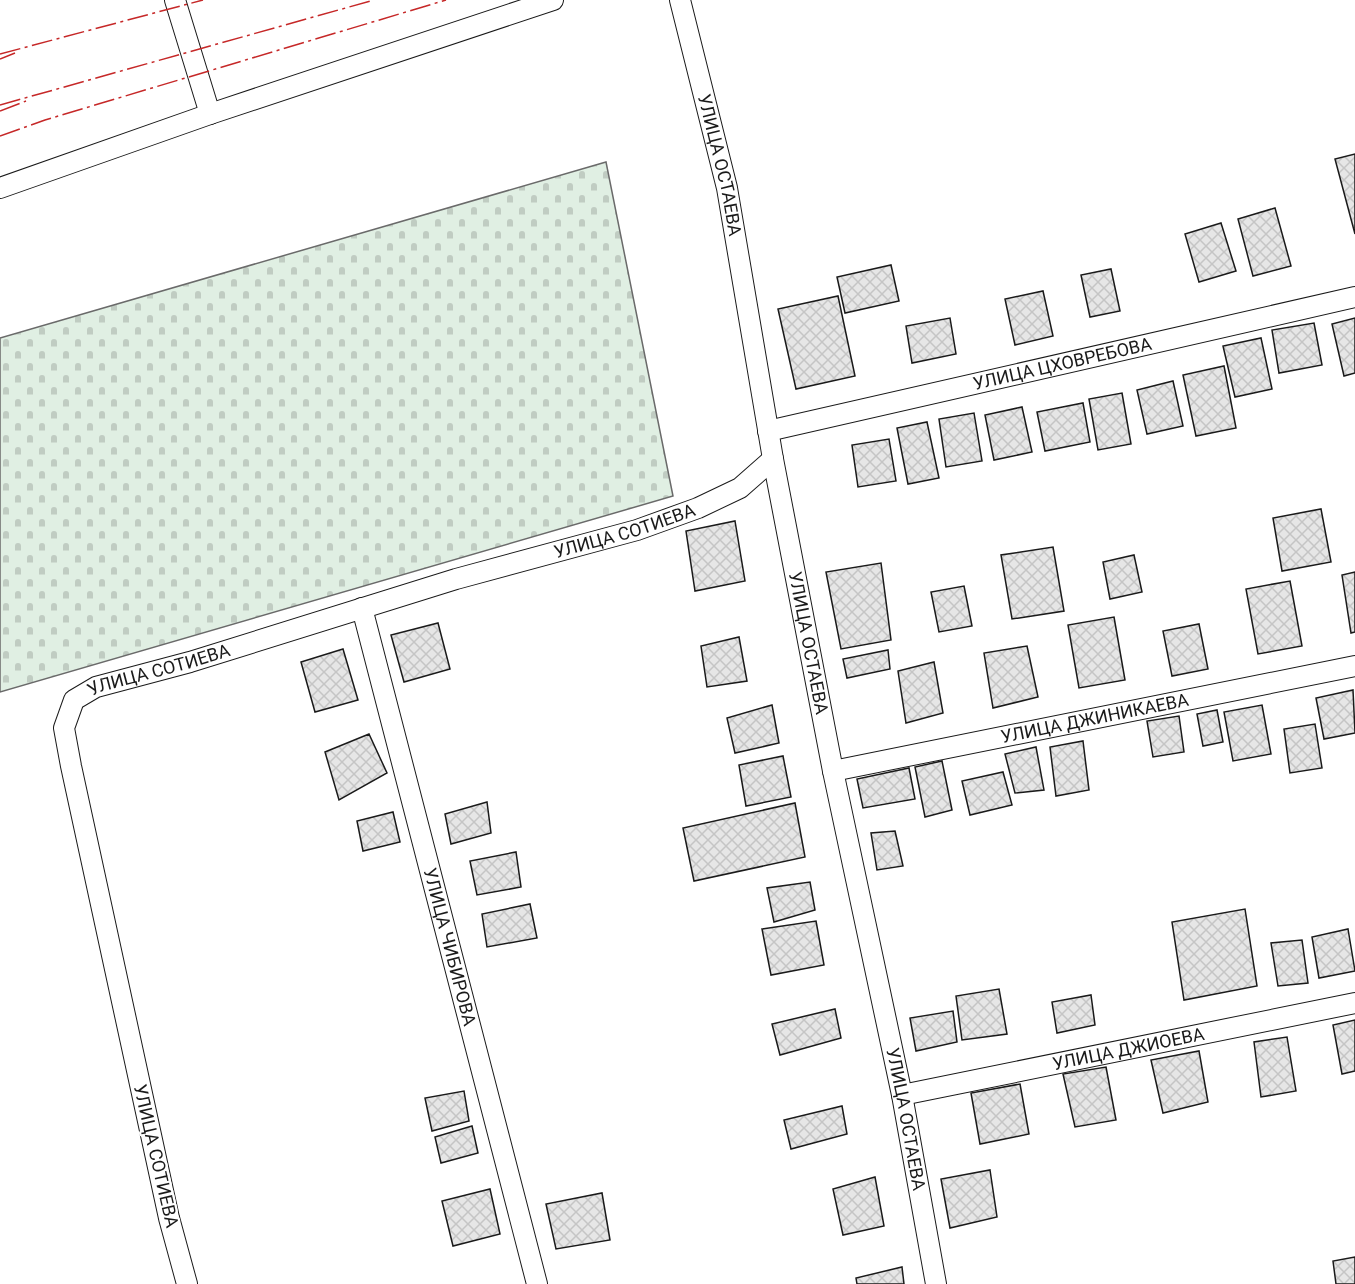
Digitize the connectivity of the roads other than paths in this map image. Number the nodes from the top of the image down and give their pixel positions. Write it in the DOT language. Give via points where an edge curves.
graph roads {
  1 [pos="175,0"];
  2 [pos="553,0"];
  3 [pos="680,0"];
  4 [pos="210,114"];
  5 [pos="0,188"];
  6 [pos="1355,297"];
  7 [pos="768,431"];
  8 [pos="773,459"];
  9 [pos="362,608"];
  10 [pos="1355,666"];
  11 [pos="833,771"];
  12 [pos="1355,1003"];
  13 [pos="902,1095"];
  14 [pos="187,1284"];
  15 [pos="537,1284"];
  16 [pos="936,1284"];
  1 -- 4 [label="street"];
  2 -- 4 [label="street"];
  3 -- 7 [label="street, УЛИЦА ОСТАЕВА" via="727,188"];
  4 -- 5 [label="street"];
  6 -- 7 [label="street, УЛИЦА ЦХОВРЕБОВА"];
  7 -- 8 [label="street, УЛИЦА ОСТАЕВА"];
  8 -- 9 [label="street, УЛИЦА СОТИЕВА" via="741,488 698,508 637,530"];
  8 -- 11 [label="street, УЛИЦА ОСТАЕВА"];
  9 -- 14 [label="street, УЛИЦА СОТИЕВА" via="96,687 75,700 64,728 169,1218"];
  9 -- 15 [label="street, УЛИЦА ЧИБИРОВА"];
  10 -- 11 [label="street, УЛИЦА ДЖИНИКАЕВА"];
  11 -- 13 [label="street, УЛИЦА ОСТАЕВА"];
  12 -- 13 [label="street, УЛИЦА ДЖИОЕВА"];
  13 -- 16 [label="street, УЛИЦА ОСТАЕВА"];
}
